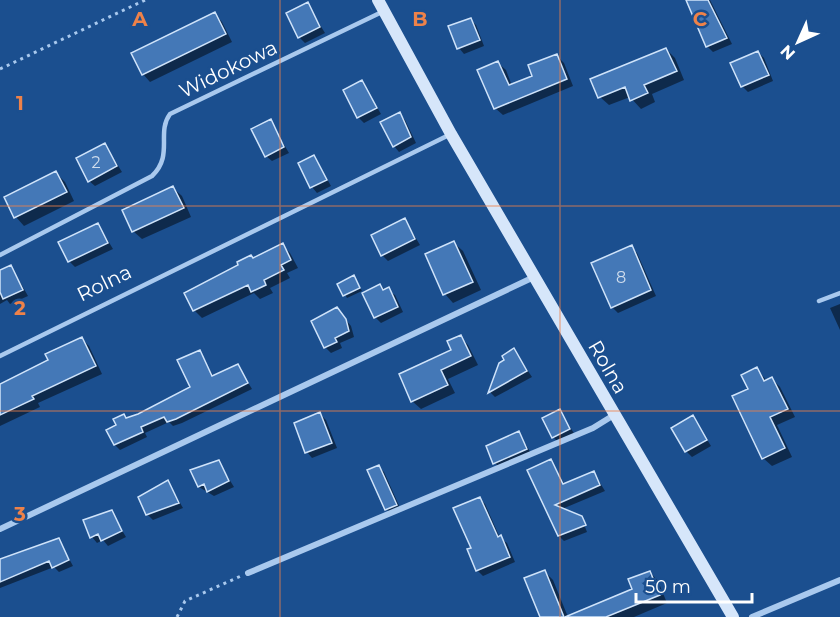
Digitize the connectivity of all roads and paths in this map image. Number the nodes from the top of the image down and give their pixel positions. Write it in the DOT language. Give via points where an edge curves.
graph roads {
  1 [pos="145,0"];
  2 [pos="381,6"];
  3 [pos="0,69"];
  4 [pos="451,134"];
  5 [pos="0,255"];
  6 [pos="534,277"];
  7 [pos="840,293"];
  8 [pos="819,302"];
  9 [pos="0,356"];
  10 [pos="614,415"];
  11 [pos="0,530"];
  12 [pos="248,573"];
  13 [pos="840,580"];
  14 [pos="177,617"];
  15 [pos="733,617"];
  16 [pos="752,617"];
  1 -- 3 [label="path"];
  2 -- 4 [label="street, Rolna"];
  2 -- 5 [label="lane, Widokowa" via="170,114 165,121 163,162 152,176"];
  4 -- 6 [label="street, Rolna"];
  4 -- 9 [label="lane, Rolna"];
  6 -- 10 [label="street, Rolna"];
  6 -- 11 [label="street"];
  7 -- 8 [label="lane"];
  10 -- 12 [label="street" via="592,428"];
  10 -- 15 [label="street, Rolna"];
  12 -- 14 [label="path" via="185,601"];
  13 -- 16 [label="street"];
}
